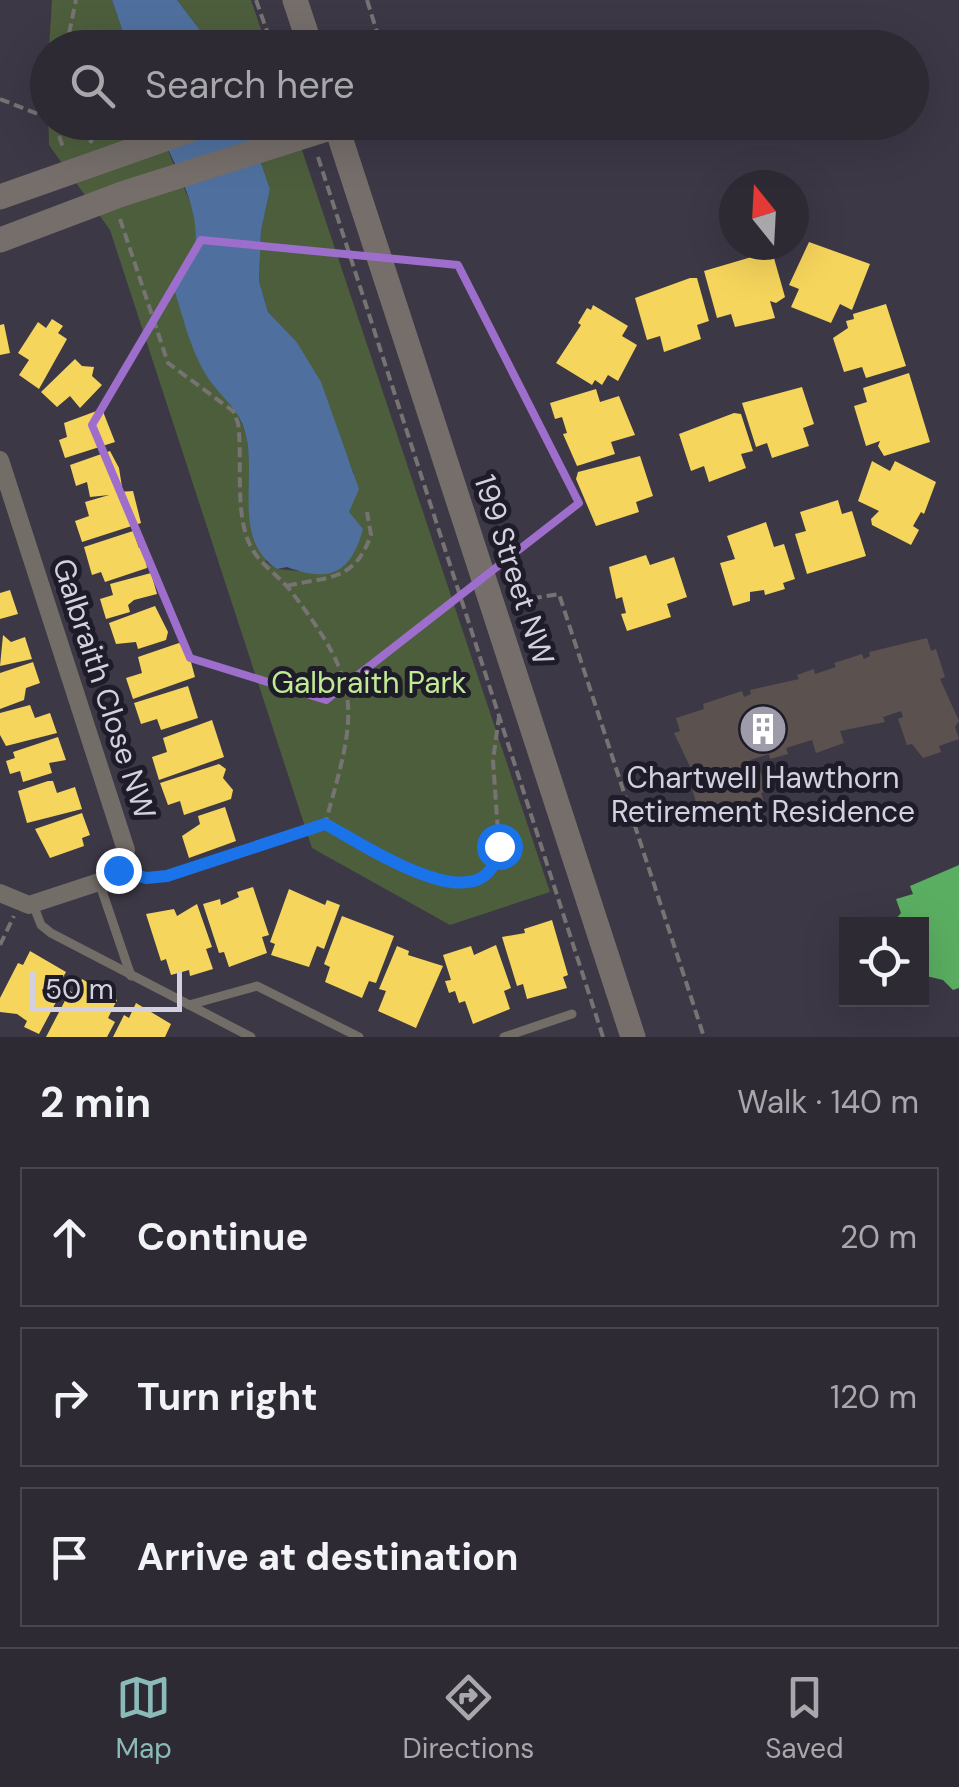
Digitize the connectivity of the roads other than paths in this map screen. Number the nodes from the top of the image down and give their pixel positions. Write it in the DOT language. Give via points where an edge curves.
graph roads {
  1 [pos="295,0"];
  2 [pos="304,30"];
  3 [pos="159,140"];
  4 [pos="291,140"];
  5 [pos="341,140"];
  6 [pos="0,197"];
  7 [pos="0,240"];
  8 [pos="0,460"];
  9 [pos="100,882"];
  10 [pos="0,894"];
  11 [pos="27,904"];
  12 [pos="131,976"];
  13 [pos="189,1005"];
  14 [pos="572,1014"];
  15 [pos="251,1037"];
  16 [pos="359,1037"];
  17 [pos="504,1037"];
  18 [pos="633,1037"];
  1 -- 2 [label="main road"];
  3 -- 6 [label="main road"];
  4 -- 7 [label="main road"];
  5 -- 18 [label="main road, 199 Street NW"];
  8 -- 9 [label="street, Galbraith Close NW" via="124,841 118,870"];
  9 -- 11 [label="street"];
  9 -- 12 [label="lane"];
  10 -- 11 [label="street"];
  11 -- 12 [label="lane" via="44,930"];
  12 -- 13 [label="lane"];
  13 -- 15 [label="lane"];
  13 -- 16 [label="lane" via="257,986"];
  14 -- 17 [label="lane"];
}
